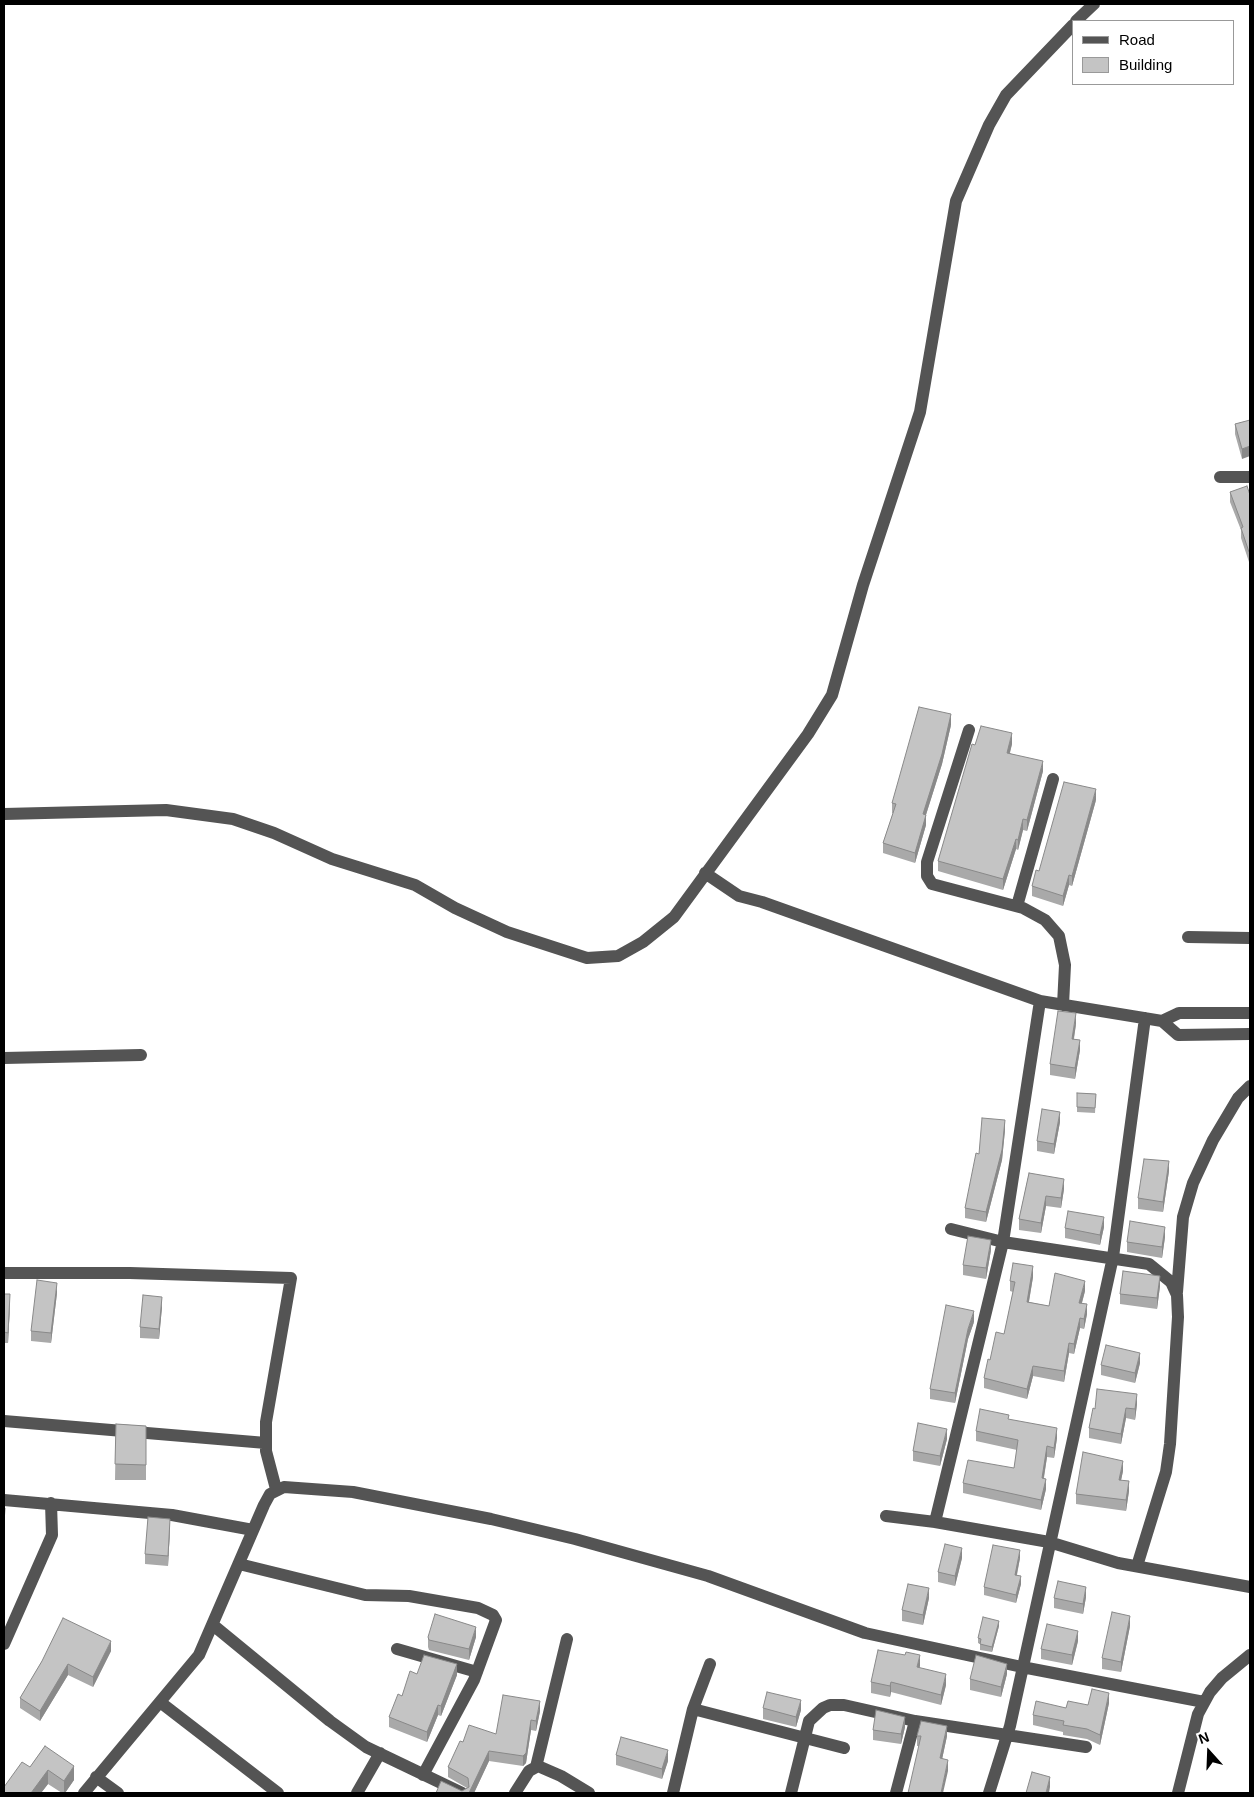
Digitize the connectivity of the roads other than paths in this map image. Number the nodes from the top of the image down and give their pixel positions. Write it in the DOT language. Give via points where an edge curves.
graph roads {
  1 [pos="1094,4"];
  2 [pos="1077,20"];
  3 [pos="1072,26"];
  4 [pos="1220,477"];
  5 [pos="1250,477"];
  6 [pos="969,730"];
  7 [pos="1053,779"];
  8 [pos="4,814"];
  9 [pos="708,876"];
  10 [pos="1017,906"];
  11 [pos="1188,937"];
  12 [pos="1250,938"];
  13 [pos="1040,1001"];
  14 [pos="1063,1005"];
  15 [pos="1250,1013"];
  16 [pos="1145,1018"];
  17 [pos="1162,1021"];
  18 [pos="1250,1034"];
  19 [pos="140,1055"];
  20 [pos="4,1058"];
  21 [pos="1250,1086"];
  22 [pos="951,1229"];
  23 [pos="1002,1242"];
  24 [pos="1113,1257"];
  25 [pos="4,1273"];
  26 [pos="1177,1295"];
  27 [pos="4,1421"];
  28 [pos="266,1443"];
  29 [pos="276,1489"];
  30 [pos="4,1500"];
  31 [pos="51,1503"];
  32 [pos="886,1516"];
  33 [pos="935,1522"];
  34 [pos="253,1530"];
  35 [pos="1049,1542"];
  36 [pos="239,1564"];
  37 [pos="1137,1566"];
  38 [pos="1250,1588"];
  39 [pos="213,1625"];
  40 [pos="567,1639"];
  41 [pos="4,1644"];
  42 [pos="397,1649"];
  43 [pos="1250,1655"];
  44 [pos="710,1664"];
  45 [pos="1022,1667"];
  46 [pos="477,1672"];
  47 [pos="160,1702"];
  48 [pos="1204,1702"];
  49 [pos="693,1709"];
  50 [pos="916,1720"];
  51 [pos="1008,1733"];
  52 [pos="805,1738"];
  53 [pos="1086,1747"];
  54 [pos="844,1748"];
  55 [pos="380,1753"];
  56 [pos="536,1766"];
  57 [pos="424,1775"];
  58 [pos="96,1778"];
  59 [pos="84,1793"];
  60 [pos="118,1793"];
  61 [pos="278,1793"];
  62 [pos="357,1793"];
  63 [pos="462,1793"];
  64 [pos="515,1793"];
  65 [pos="589,1793"];
  66 [pos="674,1793"];
  67 [pos="791,1793"];
  68 [pos="896,1793"];
  69 [pos="989,1793"];
  70 [pos="1178,1793"];
  1 -- 2 [label="street"];
  3 -- 9 [label="street" via="1006,95 989,125 956,201 920,412 863,585 832,695"];
  4 -- 5 [label="street"];
  6 -- 10 [label="street" via="926,862 927,876 932,884"];
  7 -- 10 [label="street"];
  8 -- 9 [label="street" via="166,810 233,819 332,859 415,885 507,932 587,958 618,956 643,942 674,917"];
  9 -- 13 [label="street" via="727,890"];
  10 -- 14 [label="street" via="1044,920 1059,936 1065,965"];
  11 -- 12 [label="street"];
  13 -- 14 [label="street"];
  13 -- 23 [label="street"];
  14 -- 16 [label="street"];
  15 -- 17 [label="street" via="1179,1013"];
  16 -- 17 [label="street"];
  16 -- 24 [label="street"];
  17 -- 18 [label="street" via="1178,1035"];
  19 -- 20 [label="street"];
  21 -- 26 [label="street" via="1238,1098 1213,1140 1193,1183 1183,1217"];
  22 -- 23 [label="street"];
  23 -- 24 [label="street"];
  23 -- 33 [label="street"];
  24 -- 26 [label="street" via="1149,1264 1171,1282"];
  24 -- 35 [label="street"];
  25 -- 28 [label="street" via="291,1278 266,1422"];
  26 -- 37 [label="street" via="1166,1472"];
  27 -- 28 [label="street"];
  28 -- 29 [label="street"];
  29 -- 34 [label="street" via="264,1505"];
  29 -- 45 [label="street" via="292,1486 353,1492 575,1539 708,1576 865,1633"];
  30 -- 31 [label="street"];
  31 -- 34 [label="street" via="172,1515"];
  31 -- 41 [label="street" via="52,1535"];
  32 -- 33 [label="street"];
  33 -- 35 [label="street"];
  34 -- 36 [label="street"];
  35 -- 37 [label="street"];
  35 -- 45 [label="street"];
  36 -- 39 [label="street"];
  36 -- 46 [label="street" via="365,1595 408,1596 490,1612 496,1620"];
  37 -- 38 [label="street"];
  39 -- 47 [label="street" via="199,1654"];
  39 -- 55 [label="street" via="330,1721"];
  40 -- 56 [label="street"];
  42 -- 46 [label="street"];
  43 -- 48 [label="street" via="1222,1678"];
  44 -- 49 [label="street"];
  45 -- 48 [label="street"];
  45 -- 51 [label="street"];
  46 -- 57 [label="street"];
  47 -- 58 [label="street"];
  47 -- 61 [label="street"];
  48 -- 70 [label="street"];
  49 -- 52 [label="street"];
  49 -- 66 [label="street"];
  50 -- 51 [label="street"];
  50 -- 52 [label="street" via="830,1705 809,1721"];
  50 -- 68 [label="street"];
  51 -- 53 [label="street"];
  51 -- 69 [label="street"];
  52 -- 54 [label="street"];
  52 -- 67 [label="street"];
  55 -- 57 [label="street"];
  55 -- 62 [label="street"];
  56 -- 64 [label="street" via="523,1778"];
  56 -- 65 [label="street"];
  57 -- 63 [label="street"];
  58 -- 59 [label="street"];
  58 -- 60 [label="street"];
}
